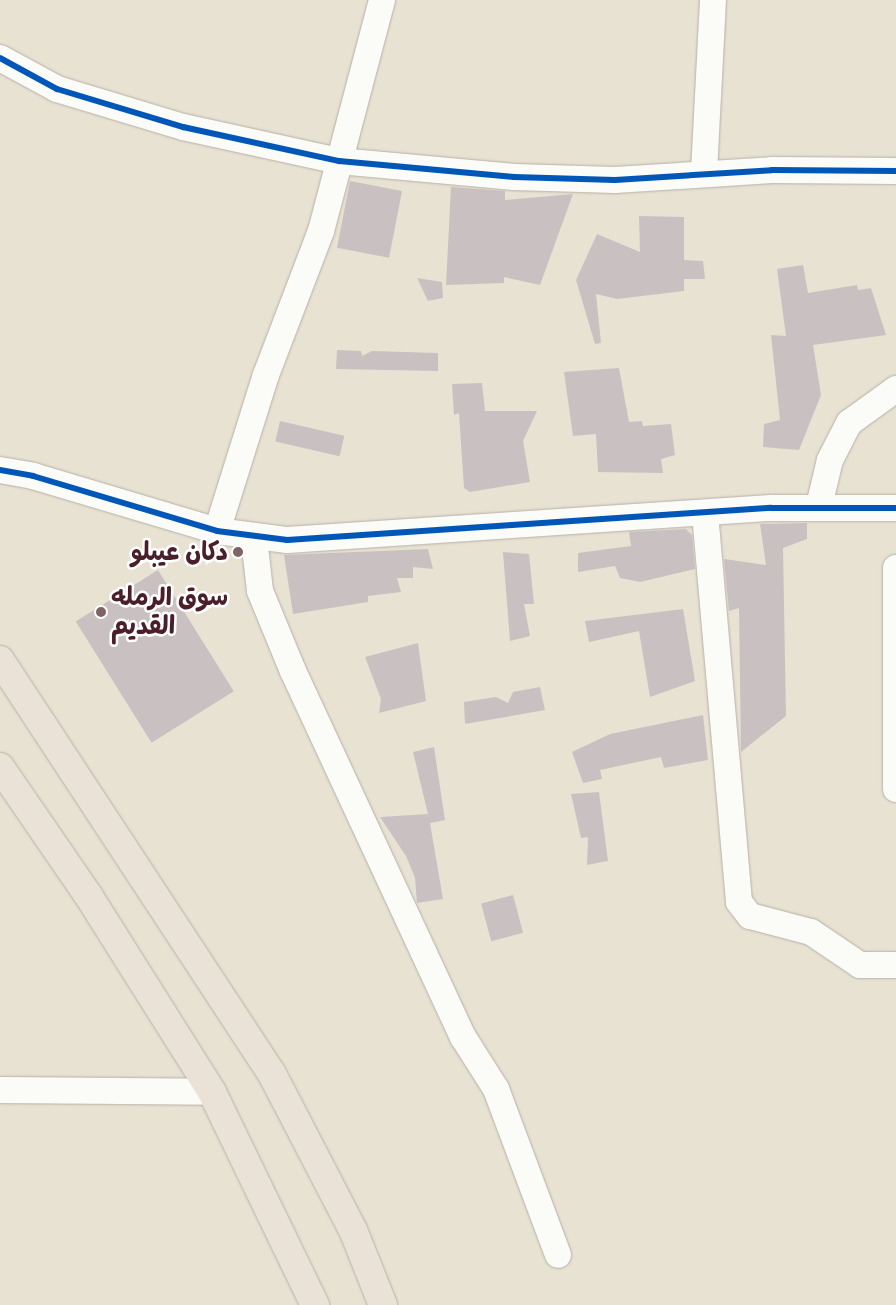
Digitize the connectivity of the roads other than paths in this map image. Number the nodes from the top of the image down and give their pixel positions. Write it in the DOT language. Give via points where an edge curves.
graph roads {
  1 [pos="382,0"];
  2 [pos="713,0"];
  3 [pos="0,58"];
  4 [pos="339,160"];
  5 [pos="896,171"];
  6 [pos="704,172"];
  7 [pos="896,389"];
  8 [pos="0,470"];
  9 [pos="819,506"];
  10 [pos="896,508"];
  11 [pos="705,513"];
  12 [pos="217,531"];
  13 [pos="254,538"];
  14 [pos="896,568"];
  15 [pos="0,660"];
  16 [pos="0,767"];
  17 [pos="896,789"];
  18 [pos="896,965"];
  19 [pos="0,1090"];
  20 [pos="212,1092"];
  21 [pos="558,1255"];
  22 [pos="315,1305"];
  23 [pos="383,1305"];
  1 -- 4 [label="street"];
  2 -- 6 [label="street"];
  3 -- 4 [label="street" via="57,89 255,146"];
  4 -- 6 [label="street" via="523,178 616,180"];
  4 -- 12 [label="street" via="321,231 266,375"];
  5 -- 6 [label="street"];
  7 -- 9 [label="street" via="850,423 830,460"];
  8 -- 12 [label="street" via="33,476"];
  9 -- 10 [label="street"];
  9 -- 11 [label="street"];
  11 -- 13 [label="street" via="287,540"];
  11 -- 18 [label="street" via="739,902 750,916 810,932 860,965"];
  12 -- 13 [label="street"];
  13 -- 21 [label="street" via="260,591 292,671 446,1001 496,1089"];
  14 -- 17 [label="street"];
  15 -- 23 [label="main road" via="271,1072 353,1230"];
  16 -- 20 [label="main road" via="88,895"];
  19 -- 20 [label="street"];
  20 -- 22 [label="main road"];
}
